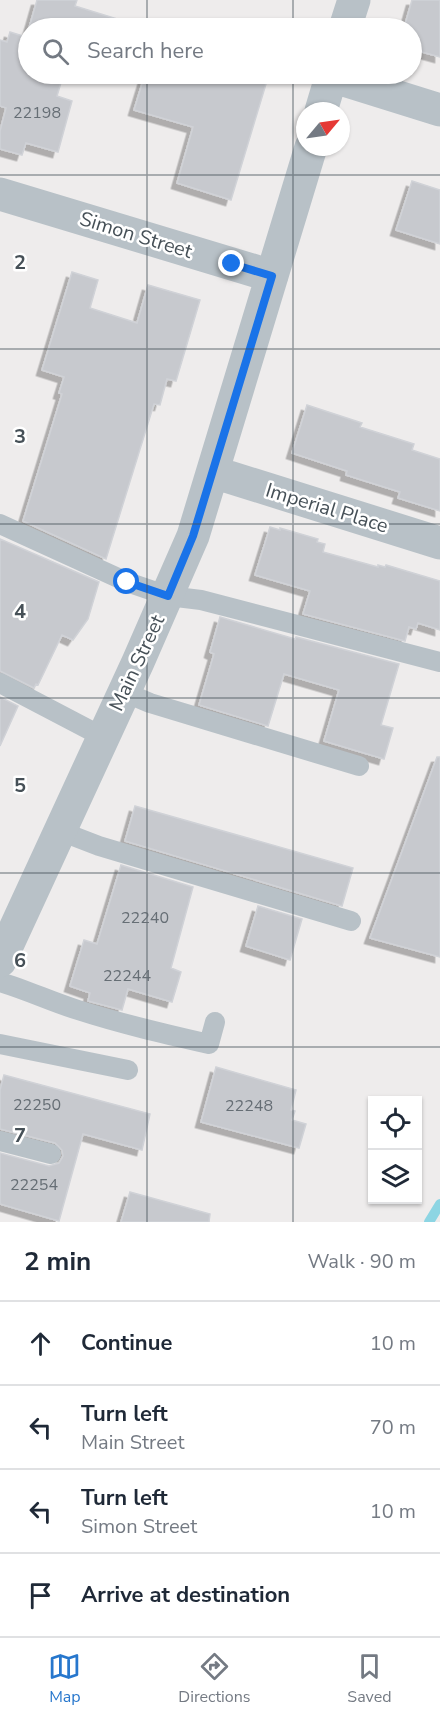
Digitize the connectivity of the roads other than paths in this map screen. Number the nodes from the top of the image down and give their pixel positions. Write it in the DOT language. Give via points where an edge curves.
graph roads {
  1 [pos="354,0"];
  2 [pos="348,18"];
  3 [pos="328,84"];
  4 [pos="359,84"];
  5 [pos="324,102"];
  6 [pos="440,110"];
  7 [pos="308,156"];
  8 [pos="0,194"];
  9 [pos="272,276"];
  10 [pos="213,472"];
  11 [pos="0,524"];
  12 [pos="440,543"];
  13 [pos="168,596"];
  14 [pos="440,662"];
  15 [pos="0,682"];
  16 [pos="124,692"];
  17 [pos="103,737"];
  18 [pos="359,766"];
  19 [pos="60,831"];
  20 [pos="351,921"];
  21 [pos="0,962"];
  22 [pos="0,982"];
  23 [pos="214,1022"];
  24 [pos="0,1044"];
  25 [pos="128,1070"];
  26 [pos="0,1141"];
  27 [pos="51,1154"];
  1 -- 2 [label="street"];
  3 -- 5 [label="street"];
  4 -- 6 [label="street"];
  7 -- 9 [label="street, Main Street"];
  8 -- 9 [label="street, Simon Street"];
  9 -- 10 [label="street, Main Street"];
  10 -- 12 [label="street, Imperial Place"];
  10 -- 13 [label="street, Main Street" via="193,536"];
  11 -- 13 [label="lane" via="127,582"];
  13 -- 14 [label="lane" via="201,600"];
  13 -- 16 [label="street, Main Street"];
  15 -- 17 [label="lane"];
  16 -- 17 [label="street, Main Street"];
  16 -- 18 [label="lane"];
  17 -- 19 [label="street, Main Street"];
  19 -- 20 [label="lane"];
  19 -- 21 [label="street, Main Street"];
  22 -- 23 [label="lane" via="78,1010 209,1044"];
  24 -- 25 [label="lane"];
  26 -- 27 [label="lane"];
}
